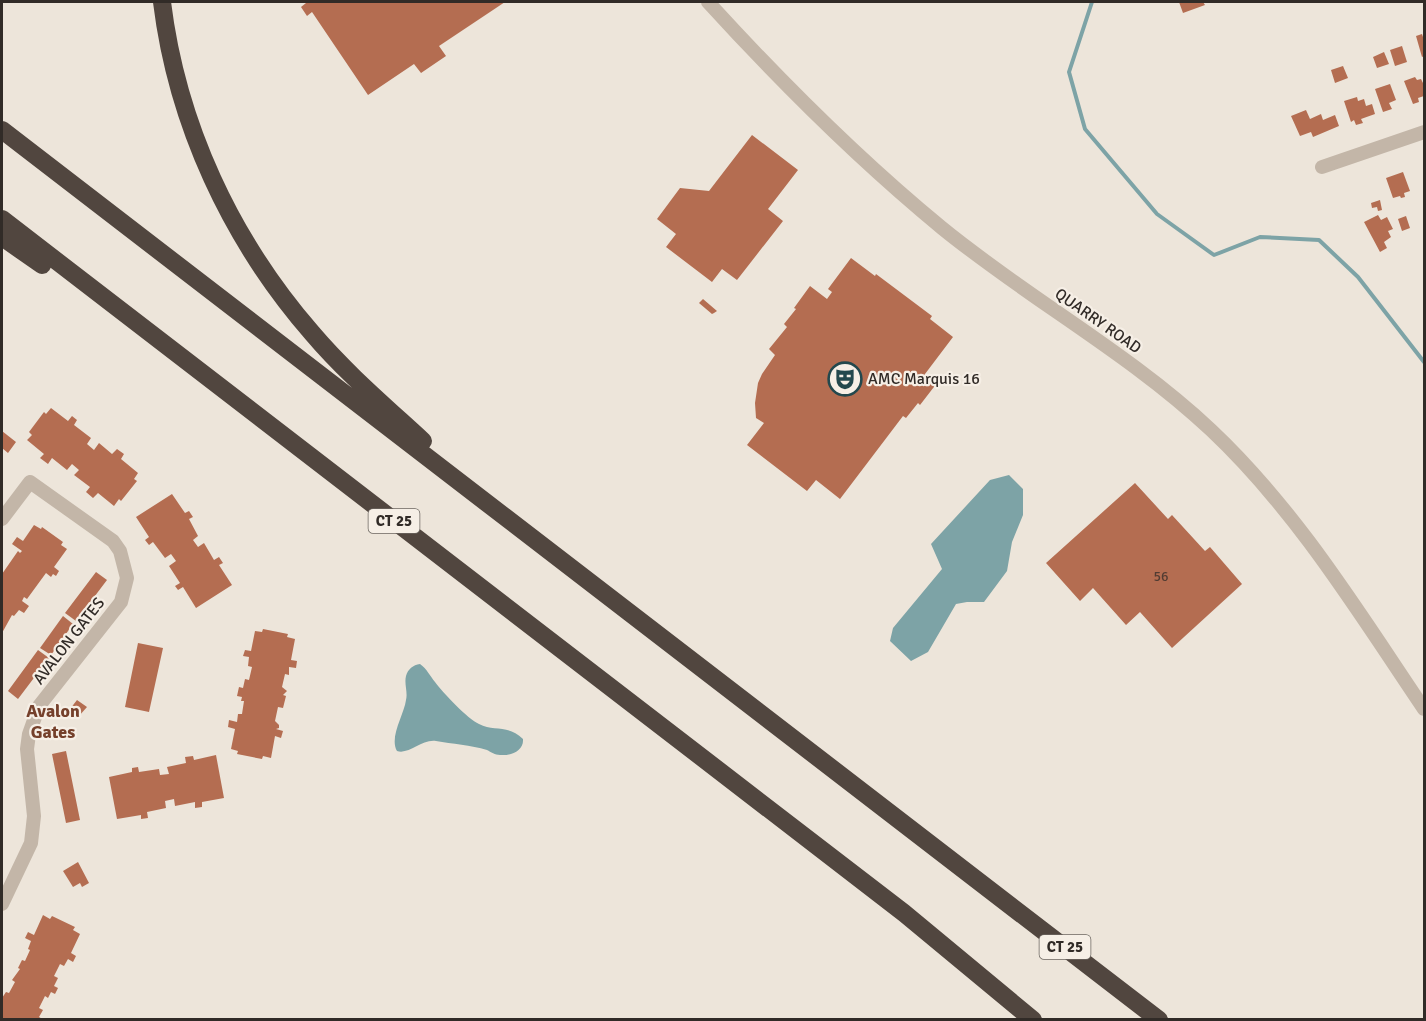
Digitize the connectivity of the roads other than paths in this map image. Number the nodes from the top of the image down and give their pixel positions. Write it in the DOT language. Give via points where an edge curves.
graph roads {
  1 [pos="162,2"];
  2 [pos="708,2"];
  3 [pos="2,130"];
  4 [pos="1425,132"];
  5 [pos="1322,167"];
  6 [pos="2,219"];
  7 [pos="2,237"];
  8 [pos="183,359"];
  9 [pos="2,519"];
  10 [pos="513,523"];
  11 [pos="1425,709"];
  12 [pos="2,904"];
  13 [pos="1033,1020"];
  14 [pos="1158,1020"];
  1 -- 10 [label="highway" via="175,72 197,142 226,207 267,274 296,314 342,365"];
  2 -- 11 [label="street, QUARRY ROAD" via="759,58 943,229 1149,376 1213,432 1245,464 1310,543"];
  3 -- 10 [label="highway, CT 25"];
  4 -- 5 [label="street"];
  6 -- 8 [label="highway, CT 25"];
  7 -- 8 [label="highway"];
  8 -- 13 [label="highway, CT 25" via="904,913"];
  9 -- 12 [label="street, AVALON GATES" via="30,482 113,541 120,551 127,578 121,602 39,706 27,748 34,816 31,843"];
  10 -- 14 [label="highway, CT 25"];
}
